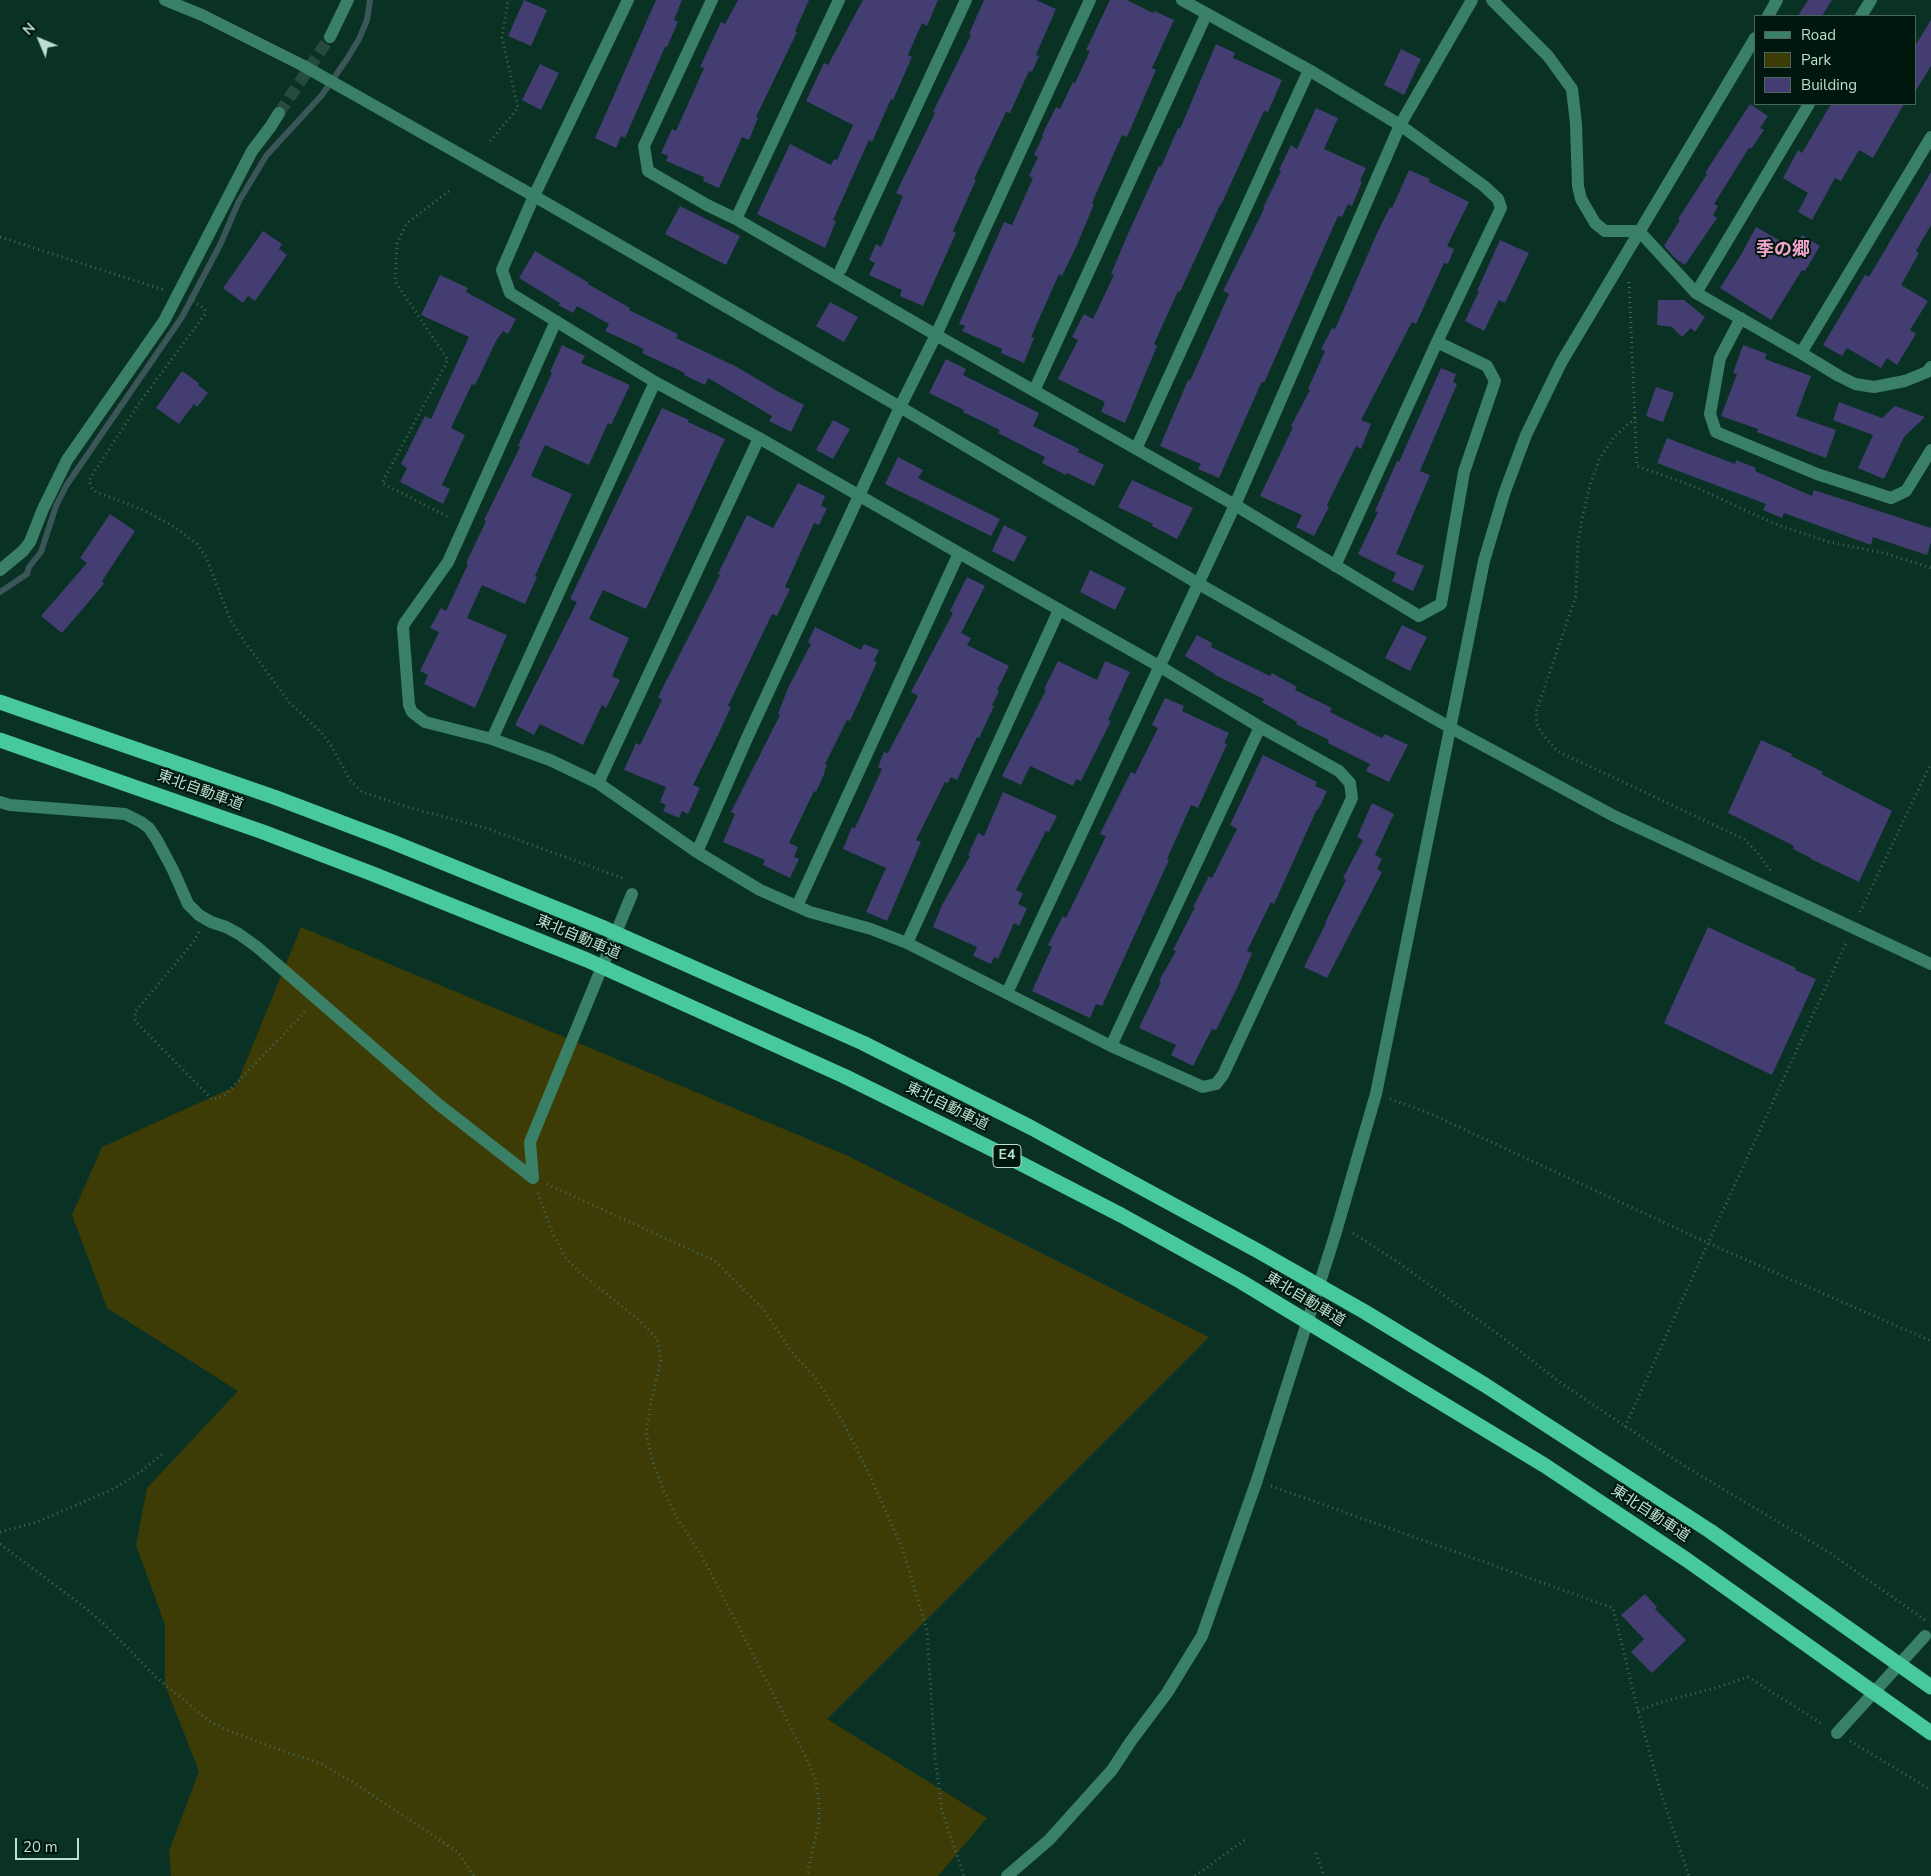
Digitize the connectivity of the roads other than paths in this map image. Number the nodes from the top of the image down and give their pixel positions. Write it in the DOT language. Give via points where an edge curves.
graph roads {
  1 [pos="165,0"];
  2 [pos="348,0"];
  3 [pos="628,0"];
  4 [pos="712,0"];
  5 [pos="839,0"];
  6 [pos="966,0"];
  7 [pos="1090,0"];
  8 [pos="1182,0"];
  9 [pos="1472,0"];
  10 [pos="1492,0"];
  11 [pos="1777,0"];
  12 [pos="1871,0"];
  13 [pos="1206,15"];
  14 [pos="1769,15"];
  15 [pos="1862,15"];
  16 [pos="330,37"];
  17 [pos="1754,40"];
  18 [pos="1309,70"];
  19 [pos="1808,105"];
  20 [pos="279,113"];
  21 [pos="1400,125"];
  22 [pos="1931,137"];
  23 [pos="534,196"];
  24 [pos="736,218"];
  25 [pos="1639,230"];
  26 [pos="841,269"];
  27 [pos="1696,293"];
  28 [pos="1741,318"];
  29 [pos="556,321"];
  30 [pos="936,335"];
  31 [pos="1436,342"];
  32 [pos="1802,353"];
  33 [pos="1930,373"];
  34 [pos="655,382"];
  35 [pos="1034,391"];
  36 [pos="900,408"];
  37 [pos="759,438"];
  38 [pos="1136,449"];
  39 [pos="1931,450"];
  40 [pos="860,495"];
  41 [pos="1235,505"];
  42 [pos="960,553"];
  43 [pos="1335,566"];
  44 [pos="0,570"];
  45 [pos="1199,584"];
  46 [pos="1059,610"];
  47 [pos="1159,666"];
  48 [pos="0,702"];
  49 [pos="1260,727"];
  50 [pos="1451,728"];
  51 [pos="492,739"];
  52 [pos="0,740"];
  53 [pos="598,783"];
  54 [pos="0,802"];
  55 [pos="697,852"];
  56 [pos="632,894"];
  57 [pos="797,906"];
  58 [pos="907,943"];
  59 [pos="1931,964"];
  60 [pos="1007,993"];
  61 [pos="1111,1046"];
  62 [pos="1924,1636"];
  63 [pos="1931,1687"];
  64 [pos="1837,1733"];
  65 [pos="1931,1733"];
  66 [pos="1007,1876"];
  1 -- 23 [label="street" via="302,65"];
  2 -- 16 [label="street"];
  3 -- 23 [label="street"];
  4 -- 24 [label="street" via="644,146 648,171"];
  5 -- 24 [label="street"];
  6 -- 26 [label="street"];
  7 -- 30 [label="street"];
  8 -- 13 [label="street"];
  9 -- 21 [label="street"];
  10 -- 25 [label="street" via="1548,56 1572,89 1578,186 1588,213 1606,231"];
  11 -- 14 [label="street"];
  12 -- 15 [label="street"];
  13 -- 18 [label="street"];
  13 -- 35 [label="street"];
  17 -- 25 [label="street"];
  18 -- 21 [label="street"];
  18 -- 38 [label="street"];
  19 -- 27 [label="street"];
  20 -- 44 [label="street" via="252,151 164,322 67,460 30,542"];
  21 -- 31 [label="street" via="1484,186 1498,199 1501,208"];
  21 -- 41 [label="street"];
  22 -- 32 [label="street"];
  23 -- 29 [label="street" via="502,270 510,293"];
  23 -- 36 [label="street"];
  24 -- 30 [label="street"];
  25 -- 27 [label="street"];
  25 -- 50 [label="street" via="1561,363 1526,435 1484,561"];
  27 -- 28 [label="street"];
  28 -- 32 [label="street"];
  28 -- 39 [label="street" via="1720,358 1710,414 1716,432 1817,474 1891,498 1906,491"];
  29 -- 34 [label="street"];
  29 -- 51 [label="street" via="448,562 403,628 412,712 426,722"];
  30 -- 35 [label="street"];
  30 -- 36 [label="street"];
  31 -- 43 [label="street"];
  31 -- 43 [label="street" via="1487,366 1495,382 1464,472 1441,604 1419,616"];
  32 -- 33 [label="street" via="1855,384 1874,387"];
  34 -- 37 [label="street"];
  34 -- 51 [label="street"];
  35 -- 38 [label="street"];
  36 -- 40 [label="street"];
  36 -- 45 [label="street"];
  37 -- 40 [label="street"];
  37 -- 53 [label="street"];
  38 -- 41 [label="street"];
  40 -- 42 [label="street"];
  40 -- 55 [label="street"];
  41 -- 43 [label="street"];
  41 -- 45 [label="street"];
  42 -- 46 [label="street"];
  42 -- 57 [label="street"];
  45 -- 47 [label="street"];
  45 -- 50 [label="street"];
  46 -- 47 [label="street"];
  46 -- 58 [label="street"];
  47 -- 49 [label="street"];
  47 -- 60 [label="street"];
  48 -- 63 [label="highway, 東北自動車道 / E4" via="274,797 604,928 863,1044 1030,1128 1258,1251 1485,1385 1710,1531"];
  49 -- 61 [label="street"];
  49 -- 61 [label="street" via="1338,771 1350,783 1352,798 1227,1066 1216,1084 1203,1087"];
  50 -- 59 [label="street" via="1614,816"];
  50 -- 66 [label="street" via="1376,1094 1290,1376 1202,1636 1167,1693 1112,1770 1049,1840"];
  51 -- 53 [label="street" via="550,760"];
  52 -- 65 [label="highway, 東北自動車道 / E4" via="263,832 587,960 844,1076 1121,1215 1240,1282 1544,1465 1687,1560"];
  53 -- 55 [label="street"];
  54 -- 56 [label="street" via="125,814 141,822 149,828 164,851 188,904 203,918 239,934 438,1104 533,1178 530,1142"];
  55 -- 57 [label="street" via="760,890"];
  57 -- 58 [label="street"];
  58 -- 60 [label="street"];
  60 -- 61 [label="street"];
  62 -- 64 [label="street"];
}
